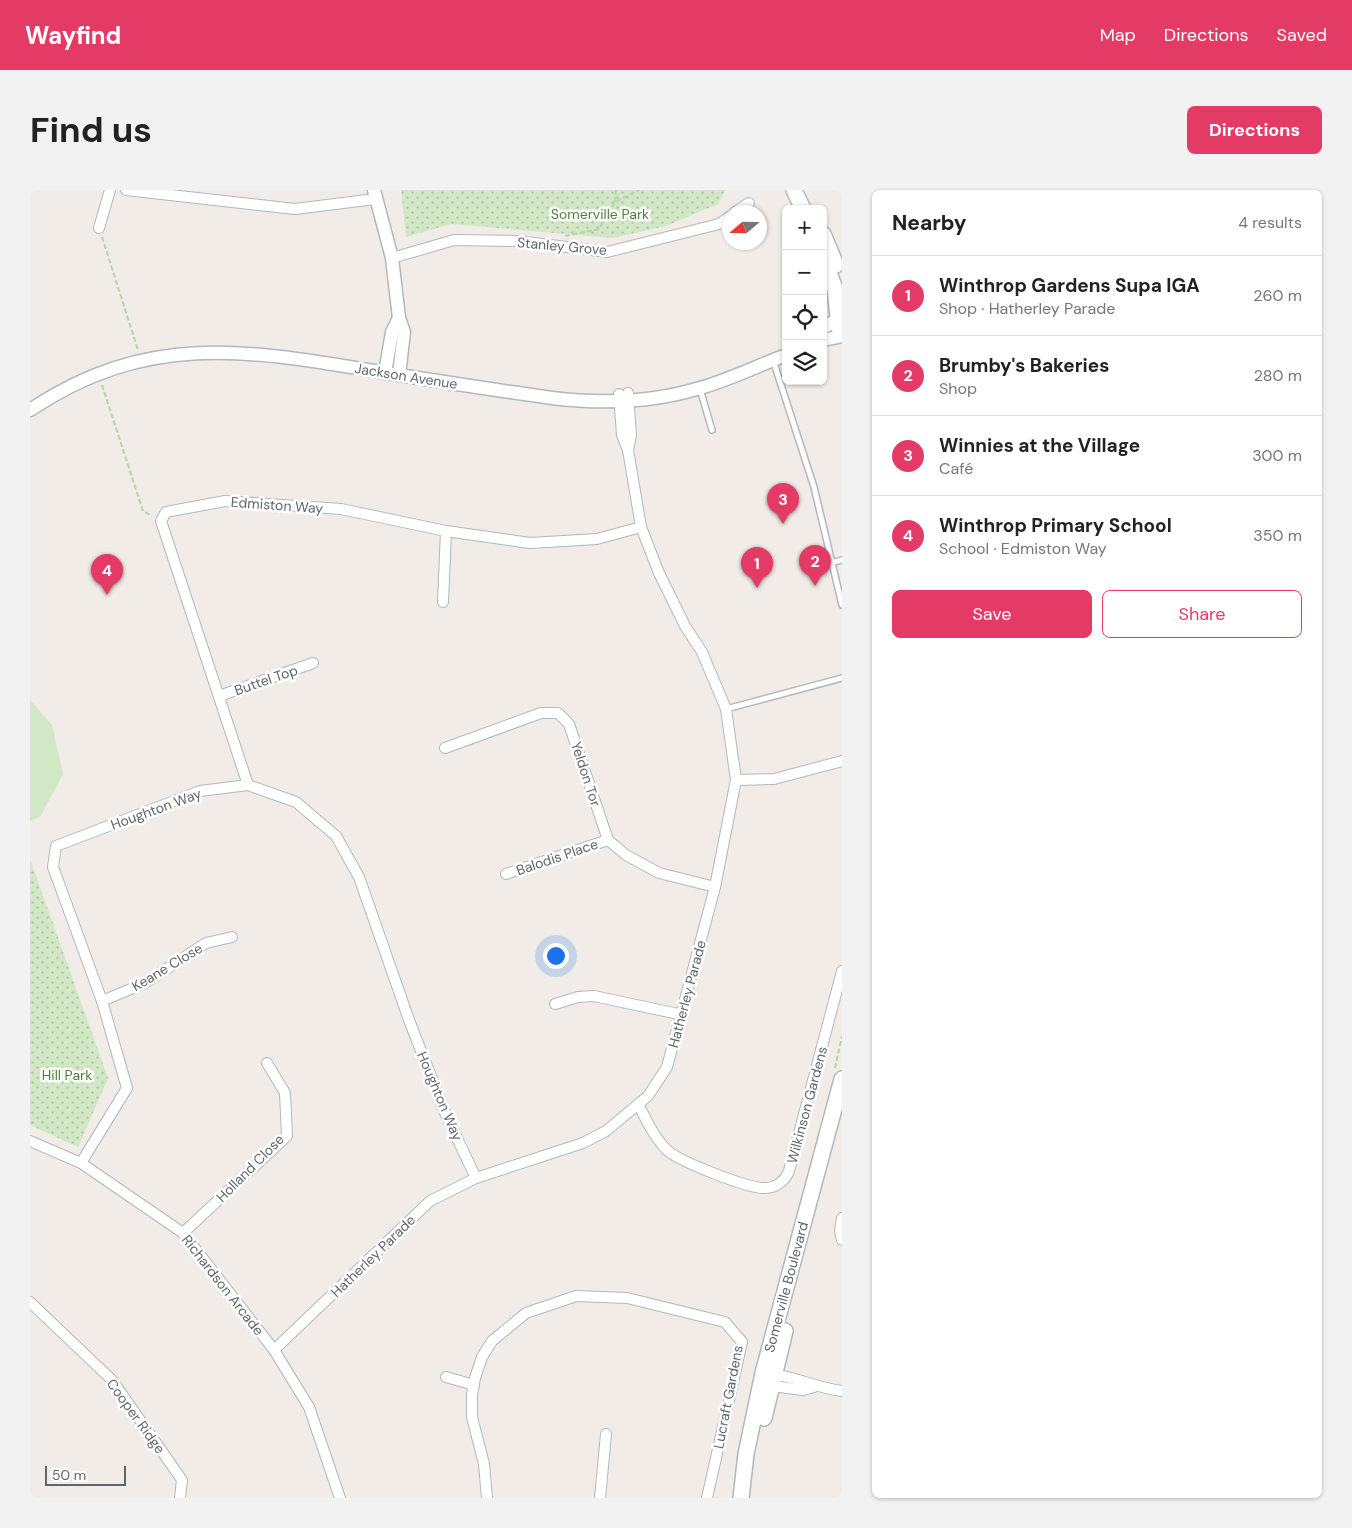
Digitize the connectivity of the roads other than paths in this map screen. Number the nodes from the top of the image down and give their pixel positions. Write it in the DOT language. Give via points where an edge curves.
graph roads {
  1 [pos="110,190"];
  2 [pos="126,190"];
  3 [pos="794,190"];
  4 [pos="804,190"];
  5 [pos="374,194"];
  6 [pos="749,203"];
  7 [pos="746,205"];
  8 [pos="801,205"];
  9 [pos="810,205"];
  10 [pos="722,222"];
  11 [pos="99,228"];
  12 [pos="827,244"];
  13 [pos="392,258"];
  14 [pos="827,266"];
  15 [pos="842,280"];
  16 [pos="399,318"];
  17 [pos="840,324"];
  18 [pos="827,327"];
  19 [pos="827,336"];
  20 [pos="782,350"];
  21 [pos="782,357"];
  22 [pos="773,360"];
  23 [pos="386,369"];
  24 [pos="399,371"];
  25 [pos="700,388"];
  26 [pos="624,398"];
  27 [pos="30,401"];
  28 [pos="30,410"];
  29 [pos="712,430"];
  30 [pos="641,527"];
  31 [pos="446,531"];
  32 [pos="842,560"];
  33 [pos="831,563"];
  34 [pos="443,602"];
  35 [pos="842,605"];
  36 [pos="312,663"];
  37 [pos="842,678"];
  38 [pos="219,696"];
  39 [pos="726,709"];
  40 [pos="445,748"];
  41 [pos="842,761"];
  42 [pos="736,780"];
  43 [pos="248,785"];
  44 [pos="608,840"];
  45 [pos="506,874"];
  46 [pos="715,887"];
  47 [pos="232,937"];
  48 [pos="842,971"];
  49 [pos="102,1002"];
  50 [pos="555,1004"];
  51 [pos="682,1015"];
  52 [pos="267,1063"];
  53 [pos="842,1079"];
  54 [pos="639,1106"];
  55 [pos="842,1112"];
  56 [pos="30,1141"];
  57 [pos="81,1163"];
  58 [pos="476,1178"];
  59 [pos="842,1218"];
  60 [pos="183,1233"];
  61 [pos="842,1240"];
  62 [pos="30,1302"];
  63 [pos="274,1350"];
  64 [pos="446,1378"];
  65 [pos="768,1379"];
  66 [pos="474,1385"];
  67 [pos="842,1392"];
  68 [pos="606,1434"];
  69 [pos="180,1498"];
  70 [pos="340,1498"];
  71 [pos="487,1498"];
  72 [pos="600,1498"];
  73 [pos="708,1498"];
  74 [pos="741,1498"];
  75 [pos="750,1498"];
  1 -- 11 [label="street"];
  2 -- 5 [label="street" via="295,210"];
  3 -- 8 [label="main road"];
  4 -- 9 [label="main road"];
  5 -- 13 [label="street"];
  6 -- 7 [label="street"];
  10 -- 13 [label="street, Stanley Grove" via="607,252 518,241 454,240"];
  12 -- 15 [label="main road"];
  13 -- 16 [label="street"];
  14 -- 17 [label="main road"];
  16 -- 23 [label="street" via="392,332"];
  16 -- 24 [label="street" via="404,332"];
  17 -- 18 [label="street"];
  17 -- 19 [label="street"];
  20 -- 26 [label="street, Jackson Avenue" via="697,382"];
  21 -- 22 [label="street, Jackson Avenue"];
  22 -- 25 [label="street, Jackson Avenue"];
  22 -- 33 [label="lane" via="814,487"];
  23 -- 24 [label="street, Jackson Avenue"];
  23 -- 27 [label="street, Jackson Avenue" via="278,348 190,345 139,355 90,370"];
  23 -- 28 [label="street, Jackson Avenue" via="224,351 164,356 110,370 62,390"];
  24 -- 26 [label="street, Jackson Avenue"];
  25 -- 26 [label="street, Jackson Avenue" via="665,396"];
  25 -- 29 [label="lane"];
  26 -- 30 [label="street, Hatherley Parade" via="631,434 628,450"];
  30 -- 31 [label="street, Edmiston Way" via="597,539 530,544"];
  30 -- 39 [label="street, Hatherley Parade" via="659,573 685,626 702,652"];
  31 -- 34 [label="street"];
  31 -- 38 [label="street, Edmiston Way" via="341,509 225,501 166,512 161,521"];
  32 -- 33 [label="lane"];
  33 -- 35 [label="lane"];
  36 -- 38 [label="street, Buttel Top"];
  37 -- 39 [label="lane"];
  38 -- 43 [label="street"];
  39 -- 42 [label="street, Hatherley Parade"];
  40 -- 44 [label="street, Yeldon Tor" via="542,713 558,713 570,724"];
  41 -- 42 [label="street" via="774,780"];
  42 -- 46 [label="street, Hatherley Parade"];
  43 -- 49 [label="street, Houghton Way" via="200,791 56,846 53,867"];
  43 -- 58 [label="street, Houghton Way" via="296,802 336,836 359,877 446,1116"];
  44 -- 45 [label="street, Balodis Place"];
  44 -- 46 [label="street" via="626,855 659,873"];
  46 -- 51 [label="street, Hatherley Parade"];
  47 -- 49 [label="street, Keane Close" via="206,943 145,983"];
  48 -- 54 [label="street, Wilkinson Gardens" via="789,1171 780,1183 764,1188 753,1186 689,1163 669,1151 651,1130"];
  49 -- 57 [label="street, Houghton Way" via="127,1088"];
  50 -- 51 [label="street" via="594,996"];
  51 -- 54 [label="street, Hatherley Parade" via="667,1067"];
  52 -- 60 [label="street, Holland Close" via="285,1093 286,1136"];
  53 -- 65 [label="main road, Somerville Boulevard"];
  54 -- 58 [label="street, Hatherley Parade" via="583,1143"];
  55 -- 65 [label="main road, Somerville Boulevard"];
  56 -- 57 [label="street, Richardson Arcade"];
  57 -- 60 [label="street, Richardson Arcade"];
  58 -- 63 [label="street, Hatherley Parade" via="430,1201"];
  59 -- 61 [label="street"];
  60 -- 63 [label="street, Richardson Arcade"];
  62 -- 69 [label="street, Cooper Ridge" via="112,1380 182,1480"];
  63 -- 70 [label="street, Richardson Arcade" via="309,1407"];
  64 -- 66 [label="street"];
  65 -- 67 [label="street" via="802,1380 814,1387"];
  65 -- 74 [label="main road, Somerville Boulevard" via="746,1454"];
  65 -- 75 [label="main road, Somerville Boulevard"];
  66 -- 71 [label="street, Lucraft Gardens" via="472,1417 484,1464"];
  66 -- 73 [label="street, Lucraft Gardens" via="482,1357 492,1341 526,1313 576,1296 627,1298 725,1322 742,1342"];
  68 -- 72 [label="street"];
}
